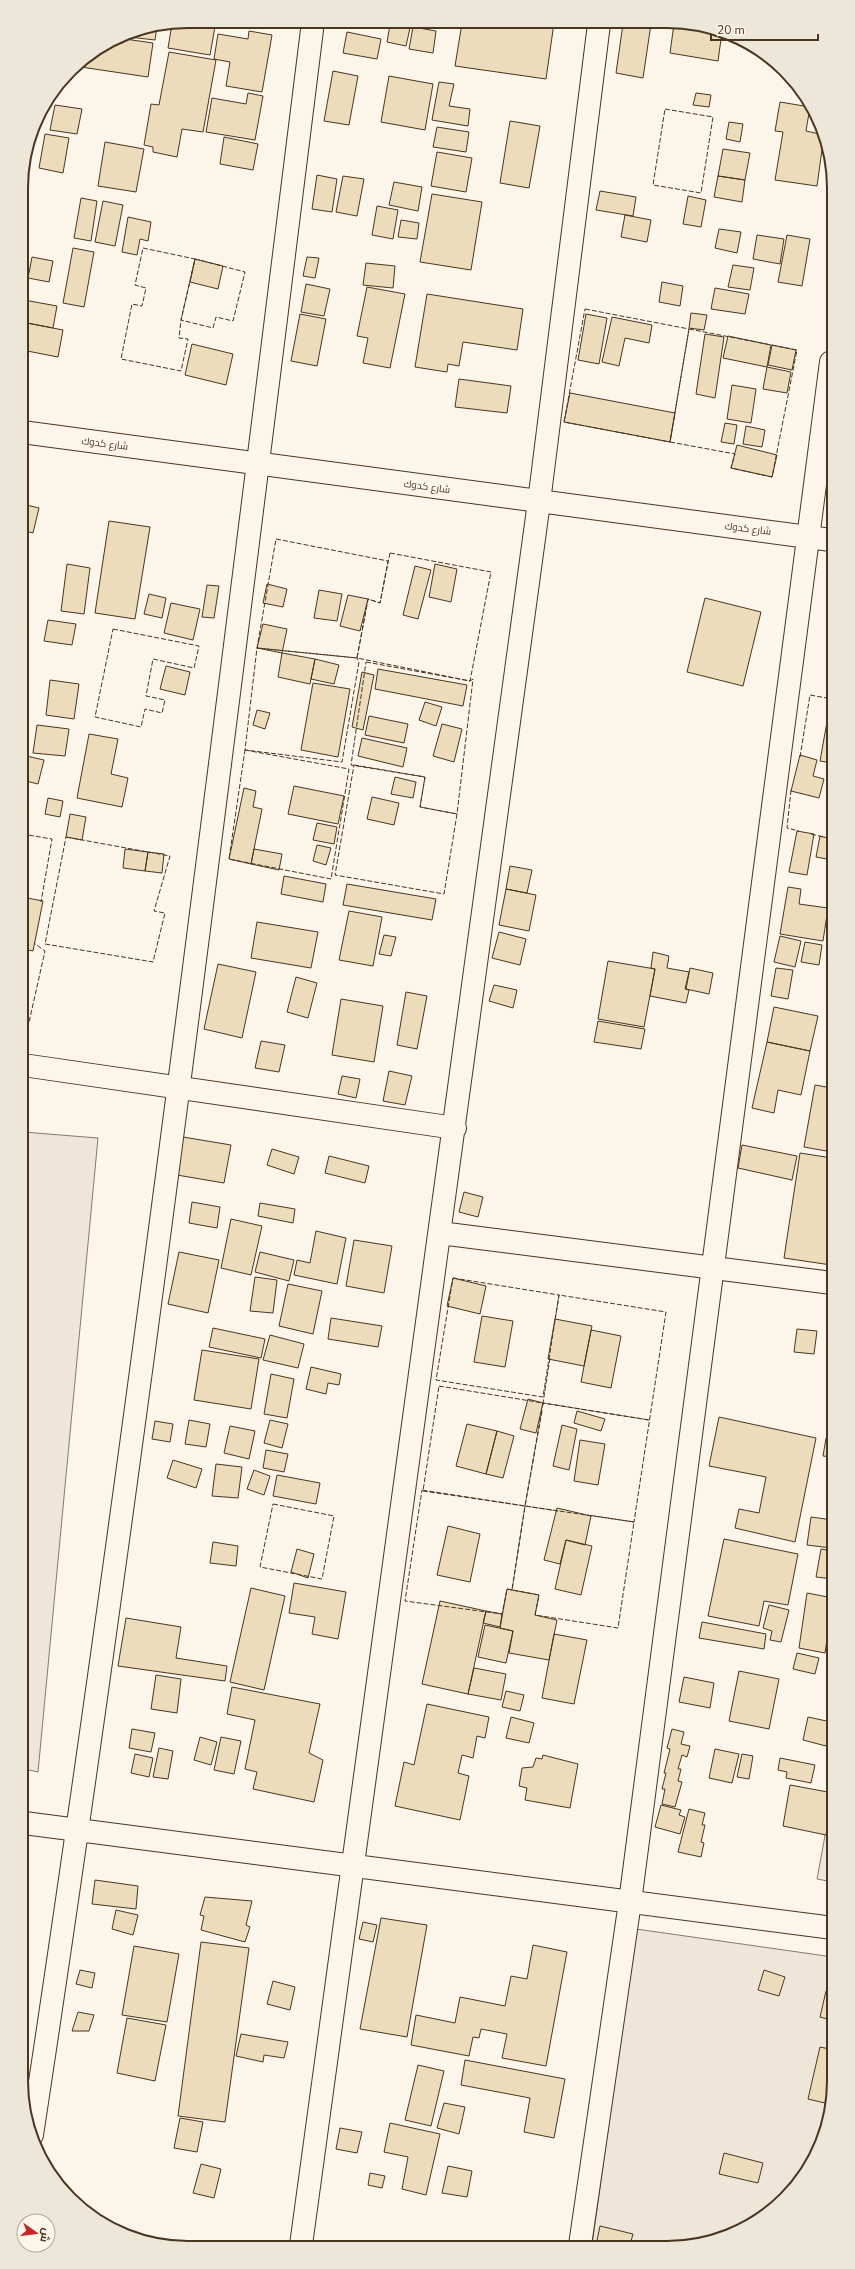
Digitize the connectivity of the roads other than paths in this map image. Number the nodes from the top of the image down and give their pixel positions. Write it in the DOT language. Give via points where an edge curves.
graph roads {
  1 [pos="312,28"];
  2 [pos="599,28"];
  3 [pos="827,392"];
  4 [pos="28,433"];
  5 [pos="258,462"];
  6 [pos="540,502"];
  7 [pos="808,536"];
  8 [pos="827,539"];
  9 [pos="28,1066"];
  10 [pos="179,1087"];
  11 [pos="455,1128"];
  12 [pos="440,1233"];
  13 [pos="714,1268"];
  14 [pos="827,1282"];
  15 [pos="28,1824"];
  16 [pos="79,1830"];
  17 [pos="354,1866"];
  18 [pos="630,1902"];
  19 [pos="827,1927"];
  20 [pos="34,2125"];
  21 [pos="302,2241"];
  22 [pos="581,2241"];
  1 -- 5 [label="street"];
  2 -- 6 [label="street"];
  3 -- 7 [label="street"];
  4 -- 5 [label="street, شارع كدوك"];
  5 -- 6 [label="street, شارع كدوك"];
  5 -- 10 [label="street"];
  6 -- 7 [label="street, شارع كدوك"];
  6 -- 11 [label="street"];
  7 -- 8 [label="street, شارع كدوك"];
  7 -- 13 [label="street"];
  9 -- 10 [label="street"];
  10 -- 11 [label="street"];
  10 -- 16 [label="street"];
  11 -- 12 [label="street"];
  12 -- 13 [label="street"];
  12 -- 17 [label="street"];
  13 -- 14 [label="street"];
  13 -- 18 [label="street"];
  15 -- 16 [label="street"];
  16 -- 17 [label="street"];
  16 -- 20 [label="street"];
  17 -- 18 [label="street"];
  17 -- 21 [label="street"];
  18 -- 19 [label="street"];
  18 -- 22 [label="street"];
}
